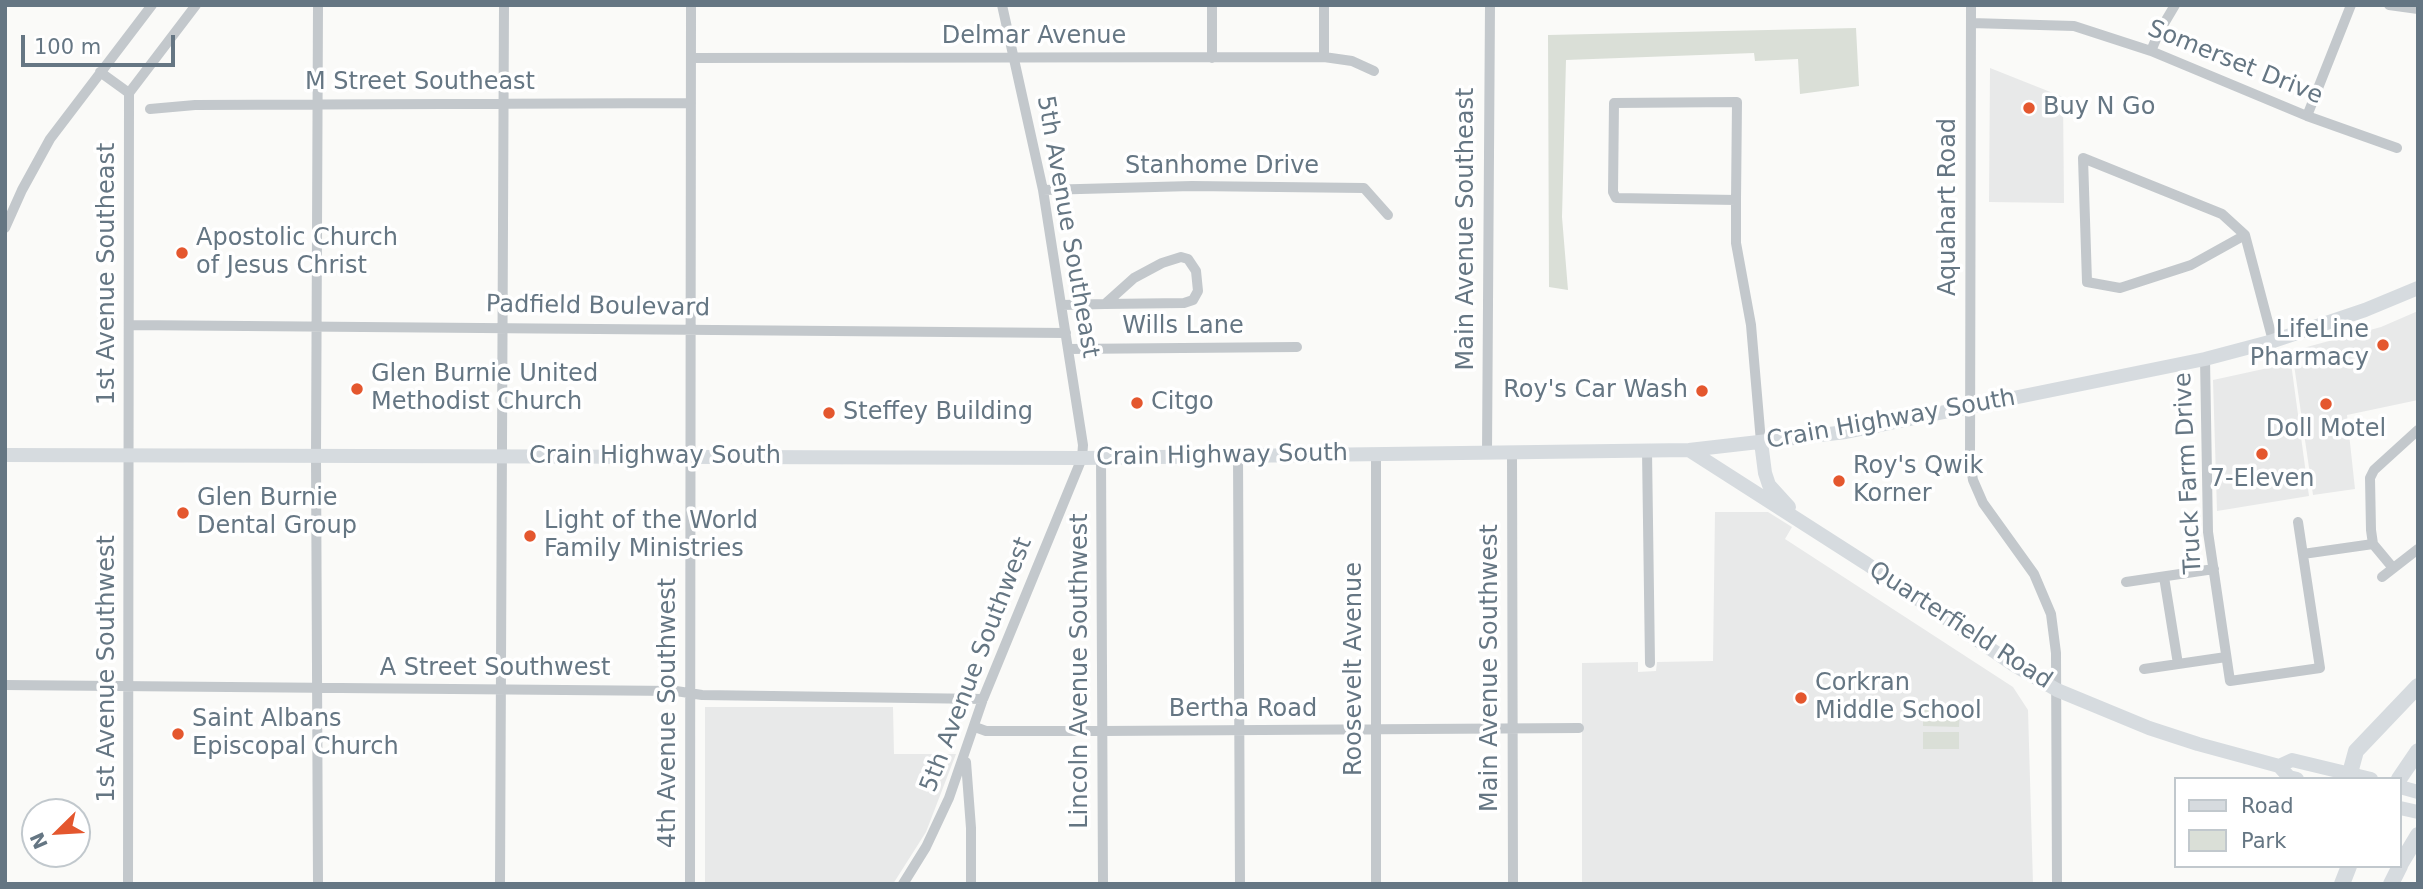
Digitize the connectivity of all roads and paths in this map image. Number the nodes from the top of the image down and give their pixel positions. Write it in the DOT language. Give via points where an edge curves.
graph roads {
  1 [pos="152,5"];
  2 [pos="196,5"];
  3 [pos="318,5"];
  4 [pos="504,5"];
  5 [pos="691,5"];
  6 [pos="1002,5"];
  7 [pos="1212,5"];
  8 [pos="1324,5"];
  9 [pos="1490,5"];
  10 [pos="1970,5"];
  11 [pos="2175,5"];
  12 [pos="2351,5"];
  13 [pos="2389,5"];
  14 [pos="2418,9"];
  15 [pos="1971,23"];
  16 [pos="2151,51"];
  17 [pos="1324,57"];
  18 [pos="691,58"];
  19 [pos="1013,58"];
  20 [pos="1212,58"];
  21 [pos="1374,71"];
  22 [pos="100,72"];
  23 [pos="129,93"];
  24 [pos="691,103"];
  25 [pos="319,104"];
  26 [pos="504,104"];
  27 [pos="150,109"];
  28 [pos="2307,116"];
  29 [pos="2397,148"];
  30 [pos="1043,190"];
  31 [pos="1736,200"];
  32 [pos="9,210"];
  33 [pos="1388,215"];
  34 [pos="5,228"];
  35 [pos="2245,235"];
  36 [pos="2418,288"];
  37 [pos="1105,304"];
  38 [pos="1062,305"];
  39 [pos="129,325"];
  40 [pos="317,326"];
  41 [pos="504,327"];
  42 [pos="691,329"];
  43 [pos="1066,333"];
  44 [pos="2273,341"];
  45 [pos="1297,347"];
  46 [pos="1068,349"];
  47 [pos="2205,359"];
  48 [pos="1969,409"];
  49 [pos="2418,430"];
  50 [pos="1761,442"];
  51 [pos="1689,450"];
  52 [pos="1647,451"];
  53 [pos="1487,453"];
  54 [pos="1512,453"];
  55 [pos="1376,454"];
  56 [pos="5,455"];
  57 [pos="130,455"];
  58 [pos="316,456"];
  59 [pos="1238,456"];
  60 [pos="504,457"];
  61 [pos="1082,457"];
  62 [pos="1101,457"];
  63 [pos="691,458"];
  64 [pos="2298,522"];
  65 [pos="1807,526"];
  66 [pos="2373,544"];
  67 [pos="2418,549"];
  68 [pos="2303,554"];
  69 [pos="2393,568"];
  70 [pos="2214,569"];
  71 [pos="2382,576"];
  72 [pos="2164,577"];
  73 [pos="2126,582"];
  74 [pos="2226,657"];
  75 [pos="1650,663"];
  76 [pos="2178,664"];
  77 [pos="2144,669"];
  78 [pos="5,685"];
  79 [pos="2418,686"];
  80 [pos="130,687"];
  81 [pos="316,689"];
  82 [pos="502,690"];
  83 [pos="2057,690"];
  84 [pos="690,693"];
  85 [pos="983,699"];
  86 [pos="975,727"];
  87 [pos="1579,728"];
  88 [pos="1513,729"];
  89 [pos="1375,730"];
  90 [pos="1239,731"];
  91 [pos="1103,732"];
  92 [pos="2418,751"];
  93 [pos="965,756"];
  94 [pos="2279,766"];
  95 [pos="2351,776"];
  96 [pos="2289,777"];
  97 [pos="2400,777"];
  98 [pos="2418,835"];
  99 [pos="2402,863"];
  100 [pos="2399,868"];
  101 [pos="128,884"];
  102 [pos="318,884"];
  103 [pos="500,884"];
  104 [pos="690,884"];
  105 [pos="903,884"];
  106 [pos="971,884"];
  107 [pos="1103,884"];
  108 [pos="1240,884"];
  109 [pos="1376,884"];
  110 [pos="1513,884"];
  111 [pos="2057,884"];
  112 [pos="2391,884"];
  1 -- 22 [label="street"];
  2 -- 23 [label="street"];
  3 -- 25 [label="street"];
  4 -- 26 [label="street"];
  5 -- 18 [label="street, 4th Avenue Southwest"];
  6 -- 19 [label="street, 5th Avenue Southeast"];
  7 -- 20 [label="street"];
  8 -- 17 [label="street"];
  9 -- 53 [label="street, Main Avenue Southeast"];
  10 -- 15 [label="street, Aquahart Road"];
  11 -- 16 [label="street"];
  12 -- 28 [label="street"];
  13 -- 14 [label="street"];
  15 -- 16 [label="street, Somerset Drive" via="2074,26"];
  15 -- 48 [label="street, Aquahart Road"];
  16 -- 28 [label="street, Somerset Drive"];
  17 -- 20 [label="street, Delmar Avenue"];
  17 -- 21 [label="street, Delmar Avenue" via="1352,61"];
  18 -- 19 [label="street, Delmar Avenue"];
  18 -- 24 [label="street, 4th Avenue Southwest"];
  19 -- 20 [label="street, Delmar Avenue"];
  19 -- 30 [label="street, 5th Avenue Southeast"];
  22 -- 23 [label="street"];
  22 -- 32 [label="street" via="50,139"];
  23 -- 39 [label="street, 1st Avenue Southeast"];
  24 -- 26 [label="street, M Street Southeast"];
  24 -- 42 [label="street, 4th Avenue Southwest"];
  25 -- 26 [label="street, M Street Southeast"];
  25 -- 27 [label="street, M Street Southeast"];
  25 -- 40 [label="street"];
  26 -- 41 [label="street"];
  28 -- 29 [label="street, Somerset Drive"];
  30 -- 33 [label="street, Stanhome Drive" via="1364,188"];
  30 -- 38 [label="street, 5th Avenue Southeast"];
  31 -- 31 [label="street" via="1737,102 1614,103 1616,198"];
  31 -- 50 [label="street" via="1736,243 1751,325"];
  32 -- 34 [label="street"];
  35 -- 35 [label="street" via="2192,265 2120,288 2087,282 2083,158 2222,214"];
  35 -- 44 [label="street"];
  36 -- 44 [label="main road, Crain Highway South"];
  37 -- 37 [label="street, Wills Lane" via="1194,300 1196,271 1181,257 1162,263 1134,278"];
  37 -- 38 [label="street, Wills Lane"];
  38 -- 43 [label="street, 5th Avenue Southeast"];
  39 -- 40 [label="street, Padfield Boulevard"];
  39 -- 57 [label="street, 1st Avenue Southeast"];
  40 -- 41 [label="street, Padfield Boulevard"];
  40 -- 58 [label="street"];
  41 -- 42 [label="street, Padfield Boulevard"];
  41 -- 60 [label="street"];
  42 -- 43 [label="street, Padfield Boulevard"];
  42 -- 63 [label="street, 4th Avenue Southwest"];
  43 -- 46 [label="street, 5th Avenue Southeast"];
  44 -- 47 [label="main road, Crain Highway South"];
  45 -- 46 [label="street, Wills Lane"];
  46 -- 61 [label="street, 5th Avenue Southeast"];
  47 -- 48 [label="main road, Crain Highway South"];
  47 -- 70 [label="street, Truck Farm Drive" via="2208,532"];
  48 -- 50 [label="main road, Crain Highway South"];
  48 -- 83 [label="street, Aquahart Road" via="1973,480 1993,520 2034,574 2049,605"];
  49 -- 66 [label="street" via="2379,464 2370,478"];
  50 -- 51 [label="main road, Crain Highway South"];
  50 -- 65 [label="main road, Quarterfield Road" via="1769,485"];
  51 -- 52 [label="main road, Crain Highway South"];
  51 -- 65 [label="main road, Quarterfield Road"];
  52 -- 54 [label="main road, Crain Highway South"];
  52 -- 75 [label="street"];
  53 -- 54 [label="main road, Crain Highway South"];
  53 -- 55 [label="main road, Crain Highway South"];
  54 -- 88 [label="street, Main Avenue Southwest"];
  55 -- 59 [label="main road, Crain Highway South"];
  55 -- 89 [label="street, Roosevelt Avenue"];
  56 -- 57 [label="main road, Crain Highway South"];
  57 -- 58 [label="main road, Crain Highway South"];
  57 -- 80 [label="street, 1st Avenue Southwest"];
  58 -- 60 [label="main road, Crain Highway South"];
  58 -- 81 [label="street"];
  59 -- 62 [label="main road, Crain Highway South"];
  59 -- 90 [label="street"];
  60 -- 63 [label="main road, Crain Highway South"];
  60 -- 82 [label="street"];
  61 -- 62 [label="main road, Crain Highway South"];
  61 -- 63 [label="main road, Crain Highway South"];
  61 -- 85 [label="street, 5th Avenue Southwest"];
  62 -- 91 [label="street, Lincoln Avenue Southwest"];
  63 -- 84 [label="street, 4th Avenue Southwest"];
  64 -- 68 [label="street, Truck Farm Drive"];
  65 -- 83 [label="main road, Quarterfield Road"];
  66 -- 68 [label="street"];
  66 -- 69 [label="street"];
  67 -- 69 [label="street"];
  68 -- 74 [label="street, Truck Farm Drive" via="2320,668 2230,681"];
  69 -- 71 [label="street"];
  70 -- 72 [label="street"];
  70 -- 74 [label="street, Truck Farm Drive"];
  72 -- 73 [label="street"];
  72 -- 76 [label="street"];
  74 -- 76 [label="street"];
  76 -- 77 [label="street"];
  78 -- 80 [label="street, A Street Southwest"];
  79 -- 95 [label="highway" via="2356,751"];
  80 -- 81 [label="street, A Street Southwest"];
  80 -- 101 [label="street, 1st Avenue Southwest"];
  81 -- 82 [label="street, A Street Southwest"];
  81 -- 102 [label="street"];
  82 -- 84 [label="street, A Street Southwest"];
  82 -- 103 [label="street"];
  83 -- 94 [label="main road, Quarterfield Road" via="2149,728"];
  83 -- 111 [label="street, Aquahart Road"];
  84 -- 85 [label="street, A Street Southwest"];
  84 -- 104 [label="street, 4th Avenue Southwest"];
  85 -- 86 [label="street, 5th Avenue Southwest"];
  86 -- 91 [label="street, Bertha Road" via="986,731"];
  86 -- 93 [label="street, 5th Avenue Southwest"];
  87 -- 88 [label="street, Bertha Road"];
  88 -- 89 [label="street, Bertha Road"];
  88 -- 110 [label="street, Main Avenue Southwest"];
  89 -- 90 [label="street, Bertha Road"];
  89 -- 109 [label="street, Roosevelt Avenue"];
  90 -- 91 [label="street, Bertha Road"];
  90 -- 108 [label="street"];
  91 -- 107 [label="street, Lincoln Avenue Southwest"];
  92 -- 97 [label="highway"];
  93 -- 105 [label="street, 5th Avenue Southwest" via="933,832"];
  93 -- 106 [label="street"];
  94 -- 95 [label="main road, Quarterfield Road" via="2292,760"];
  94 -- 96 [label="main road, Quarterfield Road"];
  98 -- 99 [label="highway"];
  100 -- 112 [label="highway"];
}
